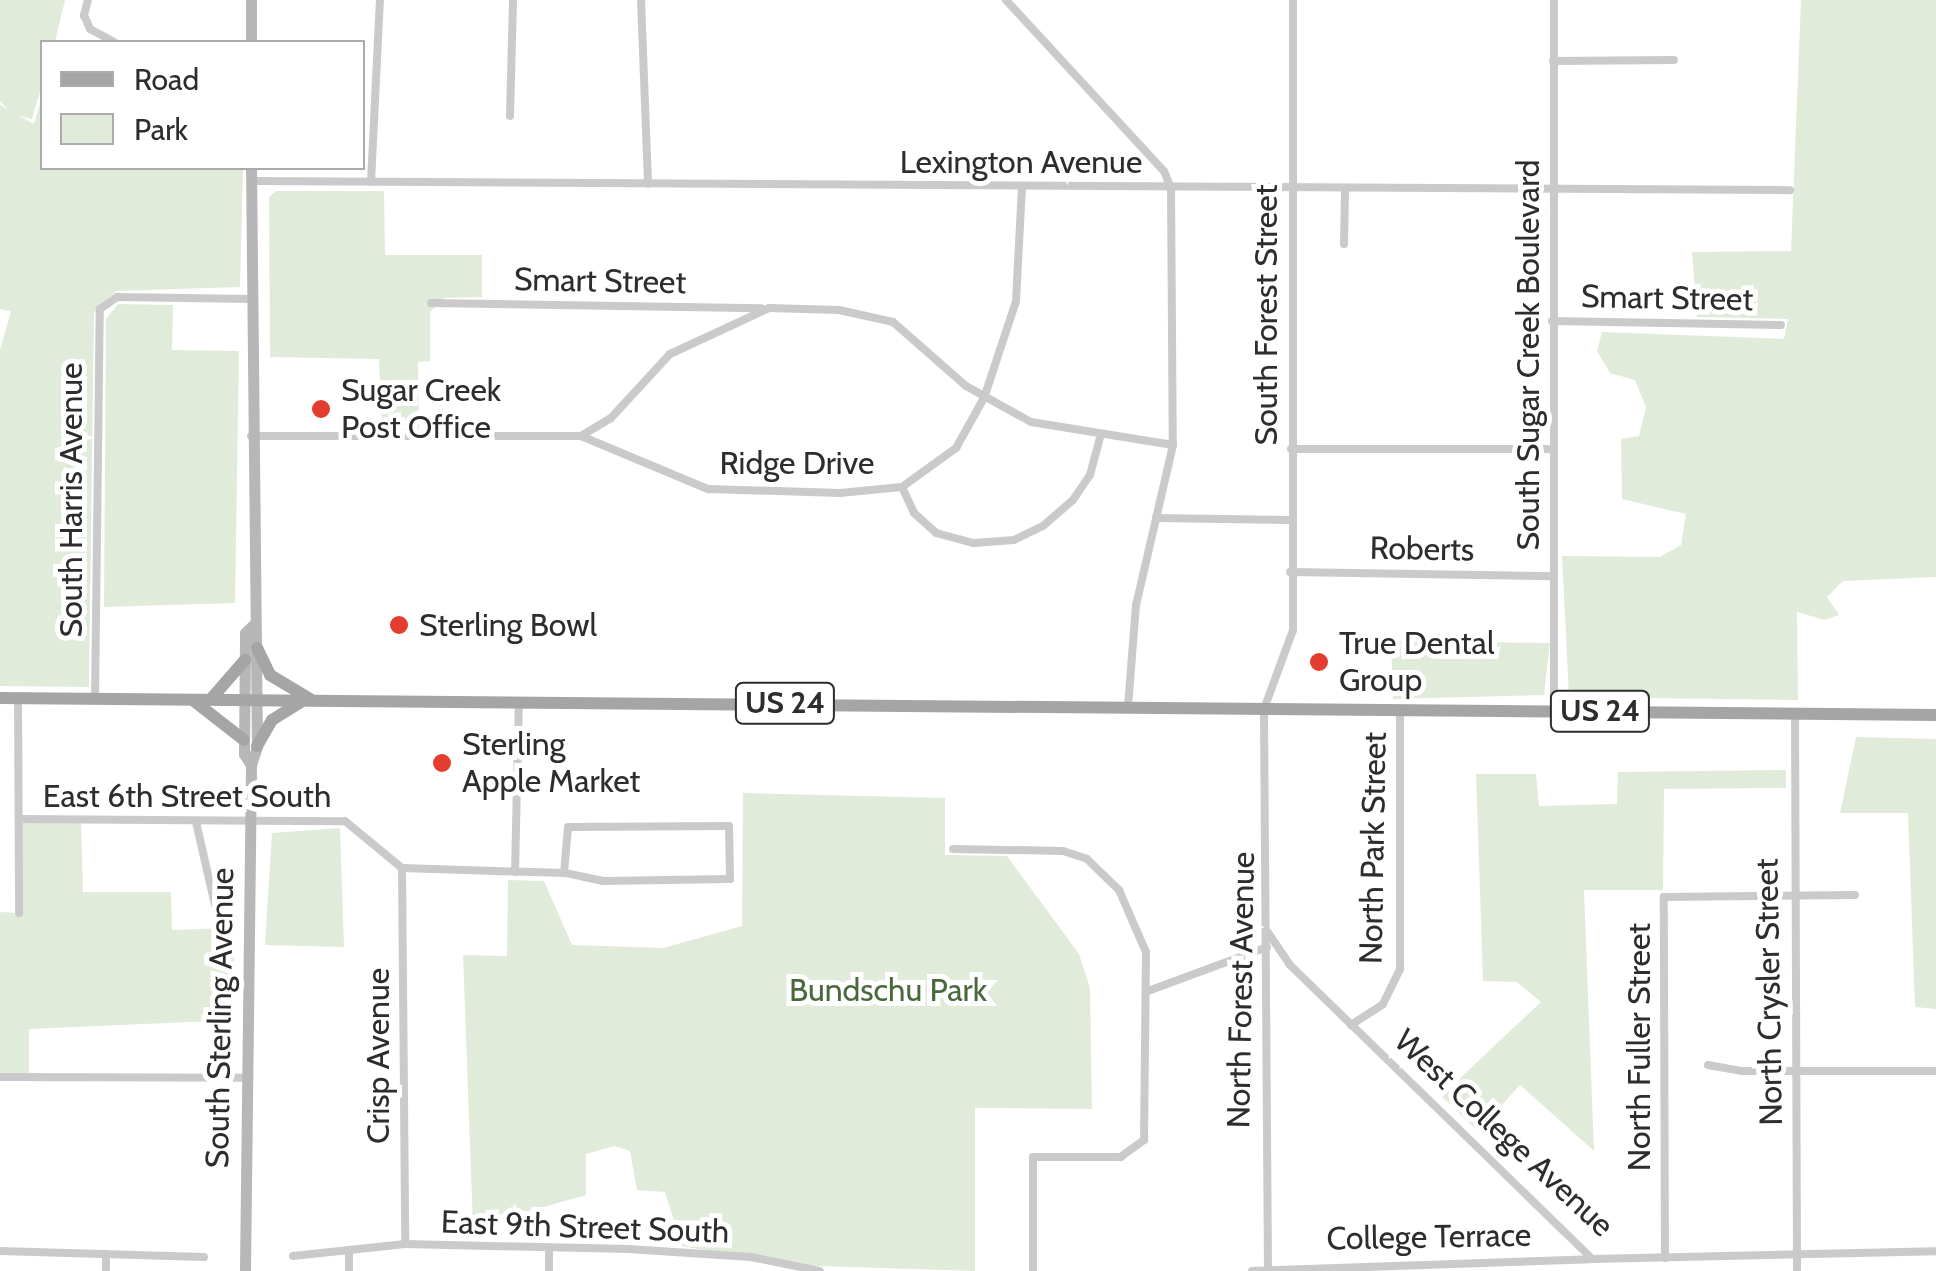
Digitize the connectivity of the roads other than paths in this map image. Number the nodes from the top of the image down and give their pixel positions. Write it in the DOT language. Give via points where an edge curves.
graph roads {
  1 [pos="88,0"];
  2 [pos="252,0"];
  3 [pos="380,0"];
  4 [pos="513,0"];
  5 [pos="642,0"];
  6 [pos="1006,0"];
  7 [pos="1293,0"];
  8 [pos="1554,0"];
  9 [pos="110,40"];
  10 [pos="252,40"];
  11 [pos="1674,60"];
  12 [pos="1553,61"];
  13 [pos="510,116"];
  14 [pos="251,174"];
  15 [pos="371,182"];
  16 [pos="648,184"];
  17 [pos="1022,188"];
  18 [pos="1170,188"];
  19 [pos="1790,190"];
  20 [pos="1345,191"];
  21 [pos="1292,192"];
  22 [pos="1551,192"];
  23 [pos="1344,244"];
  24 [pos="251,299"];
  25 [pos="431,303"];
  26 [pos="769,308"];
  27 [pos="1552,321"];
  28 [pos="1781,324"];
  29 [pos="984,398"];
  30 [pos="251,436"];
  31 [pos="581,436"];
  32 [pos="1100,438"];
  33 [pos="1173,445"];
  34 [pos="1552,448"];
  35 [pos="1291,449"];
  36 [pos="902,487"];
  37 [pos="1156,518"];
  38 [pos="1290,520"];
  39 [pos="1290,572"];
  40 [pos="1554,576"];
  41 [pos="253,626"];
  42 [pos="257,648"];
  43 [pos="245,660"];
  44 [pos="0,698"];
  45 [pos="18,698"];
  46 [pos="95,698"];
  47 [pos="192,699"];
  48 [pos="210,700"];
  49 [pos="251,700"];
  50 [pos="308,700"];
  51 [pos="519,701"];
  52 [pos="1128,706"];
  53 [pos="1264,708"];
  54 [pos="1400,710"];
  55 [pos="1554,711"];
  56 [pos="1795,713"];
  57 [pos="1936,715"];
  58 [pos="251,743"];
  59 [pos="20,820"];
  60 [pos="196,822"];
  61 [pos="250,823"];
  62 [pos="953,849"];
  63 [pos="402,868"];
  64 [pos="515,872"];
  65 [pos="564,872"];
  66 [pos="1792,894"];
  67 [pos="1855,896"];
  68 [pos="216,909"];
  69 [pos="18,913"];
  70 [pos="1267,931"];
  71 [pos="1267,947"];
  72 [pos="1148,991"];
  73 [pos="1352,1025"];
  74 [pos="1708,1064"];
  75 [pos="1936,1071"];
  76 [pos="1794,1072"];
  77 [pos="0,1077"];
  78 [pos="248,1078"];
  79 [pos="405,1244"];
  80 [pos="549,1248"];
  81 [pos="0,1251"];
  82 [pos="1936,1251"];
  83 [pos="106,1254"];
  84 [pos="349,1254"];
  85 [pos="293,1256"];
  86 [pos="1796,1256"];
  87 [pos="204,1257"];
  88 [pos="1592,1258"];
  89 [pos="1664,1258"];
  90 [pos="1268,1268"];
  91 [pos="106,1271"];
  92 [pos="245,1271"];
  93 [pos="349,1271"];
  94 [pos="549,1271"];
  95 [pos="820,1271"];
  96 [pos="1033,1271"];
  97 [pos="1252,1271"];
  98 [pos="1796,1271"];
  1 -- 9 [label="street" via="84,15 90,29"];
  2 -- 10 [label="main road"];
  3 -- 15 [label="street"];
  4 -- 13 [label="street"];
  5 -- 16 [label="street"];
  6 -- 18 [label="street" via="1164,171"];
  7 -- 21 [label="street, South Forest Street"];
  8 -- 12 [label="street, South Sugar Creek Boulevard"];
  11 -- 12 [label="street"];
  12 -- 22 [label="street, South Sugar Creek Boulevard"];
  14 -- 15 [label="street, Lexington Avenue"];
  14 -- 24 [label="main road, South Sterling Avenue"];
  15 -- 16 [label="street, Lexington Avenue"];
  16 -- 17 [label="street, Lexington Avenue"];
  17 -- 18 [label="street, Lexington Avenue"];
  17 -- 29 [label="street, Ridge Drive" via="1016,302"];
  18 -- 21 [label="street, Lexington Avenue"];
  18 -- 33 [label="street"];
  19 -- 22 [label="street, Lexington Avenue"];
  20 -- 21 [label="street, Lexington Avenue"];
  20 -- 22 [label="street, Lexington Avenue"];
  20 -- 23 [label="street"];
  21 -- 35 [label="street, South Forest Street"];
  22 -- 27 [label="street, South Sugar Creek Boulevard"];
  24 -- 30 [label="main road, South Sterling Avenue"];
  24 -- 46 [label="street, South Harris Avenue" via="117,298 98,316"];
  25 -- 26 [label="street, Smart Street"];
  26 -- 29 [label="street, Smart Street" via="838,310 893,322"];
  26 -- 31 [label="street" via="670,354 611,418"];
  27 -- 28 [label="street, Smart Street"];
  27 -- 34 [label="street, South Sugar Creek Boulevard"];
  29 -- 32 [label="street, Smart Street" via="1031,422"];
  29 -- 36 [label="street, Ridge Drive" via="956,448"];
  30 -- 31 [label="street"];
  30 -- 41 [label="main road, South Sterling Avenue"];
  31 -- 36 [label="street, Ridge Drive" via="708,489"];
  32 -- 33 [label="street, Smart Street"];
  32 -- 36 [label="street" via="1090,475 1073,500 1014,540 974,543 936,534 914,513"];
  33 -- 37 [label="street"];
  34 -- 35 [label="street"];
  34 -- 40 [label="street, South Sugar Creek Boulevard"];
  35 -- 38 [label="street, South Forest Street"];
  37 -- 38 [label="street"];
  37 -- 52 [label="street" via="1136,605"];
  38 -- 39 [label="street, South Forest Street"];
  39 -- 40 [label="street, Roberts"];
  39 -- 53 [label="street, South Forest Street" via="1293,630"];
  40 -- 55 [label="street, South Sugar Creek Boulevard"];
  41 -- 42 [label="main road, South Sterling Avenue"];
  41 -- 43 [label="main road, South Sterling Avenue" via="245,633"];
  42 -- 49 [label="main road, South Sterling Avenue"];
  42 -- 50 [label="main road" via="270,676"];
  43 -- 48 [label="main road"];
  43 -- 49 [label="main road, South Sterling Avenue"];
  44 -- 45 [label="main road, US 24"];
  45 -- 46 [label="main road, US 24"];
  45 -- 59 [label="street"];
  46 -- 47 [label="main road, US 24"];
  47 -- 48 [label="main road, US 24"];
  47 -- 58 [label="main road"];
  48 -- 49 [label="main road, US 24"];
  49 -- 50 [label="main road, US 24"];
  49 -- 58 [label="main road, South Sterling Avenue"];
  50 -- 51 [label="main road, US 24"];
  50 -- 58 [label="main road" via="272,720"];
  51 -- 52 [label="main road, US 24"];
  51 -- 64 [label="street"];
  52 -- 53 [label="main road, US 24"];
  53 -- 54 [label="main road, US 24"];
  53 -- 70 [label="street, North Forest Avenue"];
  54 -- 55 [label="main road, US 24"];
  54 -- 73 [label="street, North Park Street" via="1400,969 1383,1004"];
  55 -- 56 [label="main road, US 24"];
  56 -- 57 [label="main road, US 24"];
  56 -- 66 [label="street, North Crysler Street"];
  58 -- 61 [label="main road, South Sterling Avenue"];
  59 -- 60 [label="street, East 6th Street South"];
  59 -- 69 [label="street"];
  60 -- 61 [label="street, East 6th Street South"];
  60 -- 68 [label="street"];
  61 -- 63 [label="street, East 6th Street South" via="345,821"];
  61 -- 78 [label="main road, South Sterling Avenue"];
  62 -- 72 [label="street" via="1064,851 1087,859 1120,890 1136,917"];
  63 -- 64 [label="street"];
  63 -- 79 [label="street, Crisp Avenue"];
  64 -- 65 [label="street"];
  65 -- 65 [label="street" via="568,828 729,826 730,880 603,882"];
  66 -- 67 [label="street"];
  66 -- 76 [label="street, North Crysler Street"];
  66 -- 89 [label="street, North Fuller Street" via="1664,897"];
  70 -- 71 [label="street, North Forest Avenue"];
  70 -- 73 [label="street, West College Avenue" via="1290,965"];
  71 -- 72 [label="street"];
  71 -- 90 [label="street, North Forest Avenue"];
  72 -- 96 [label="street" via="1144,1140 1121,1158 1032,1157"];
  73 -- 88 [label="street, West College Avenue"];
  74 -- 76 [label="street"];
  75 -- 76 [label="street"];
  76 -- 86 [label="street, North Crysler Street"];
  77 -- 78 [label="street"];
  78 -- 92 [label="main road, South Sterling Avenue"];
  79 -- 80 [label="street, East 9th Street South"];
  79 -- 84 [label="street, East 9th Street South"];
  80 -- 94 [label="street"];
  80 -- 95 [label="street, East 9th Street South" via="725,1254"];
  81 -- 83 [label="street"];
  82 -- 86 [label="street, West College Avenue"];
  83 -- 87 [label="street"];
  83 -- 91 [label="street"];
  84 -- 85 [label="street, East 9th Street South"];
  84 -- 93 [label="street"];
  86 -- 89 [label="street, West College Avenue"];
  86 -- 98 [label="street, North Crysler Street"];
  88 -- 89 [label="street, West College Avenue"];
  88 -- 90 [label="street, College Terrace"];
  90 -- 97 [label="street"];
}
